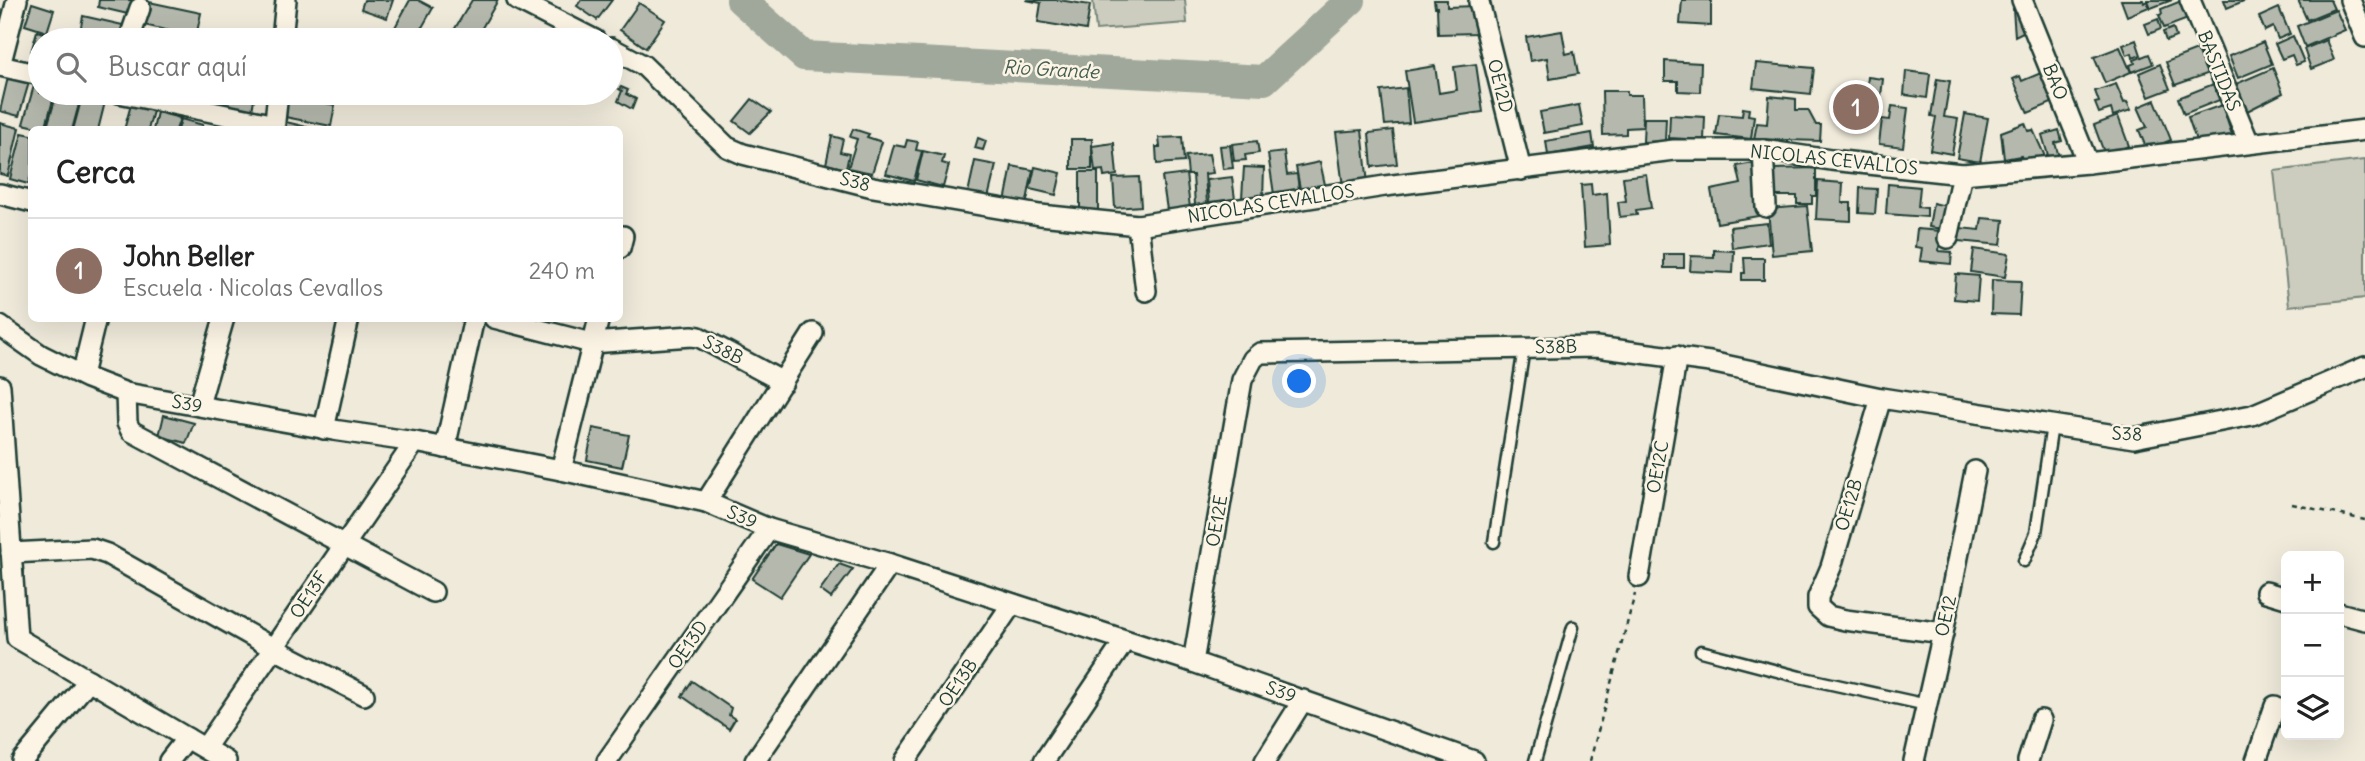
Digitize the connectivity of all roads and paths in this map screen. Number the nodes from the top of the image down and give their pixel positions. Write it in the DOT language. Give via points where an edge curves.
graph roads {
  1 [pos="17,0"];
  2 [pos="286,0"];
  3 [pos="517,0"];
  4 [pos="2022,0"];
  5 [pos="2190,0"];
  6 [pos="2350,0"];
  7 [pos="1479,2"];
  8 [pos="140,8"];
  9 [pos="133,28"];
  10 [pos="283,28"];
  11 [pos="572,28"];
  12 [pos="2365,37"];
  13 [pos="623,54"];
  14 [pos="0,66"];
  15 [pos="28,72"];
  16 [pos="174,105"];
  17 [pos="277,105"];
  18 [pos="269,126"];
  19 [pos="274,126"];
  20 [pos="2365,130"];
  21 [pos="2249,143"];
  22 [pos="1763,150"];
  23 [pos="2088,163"];
  24 [pos="1521,170"];
  25 [pos="1962,174"];
  26 [pos="1,200"];
  27 [pos="28,202"];
  28 [pos="1766,207"];
  29 [pos="1138,225"];
  30 [pos="1948,238"];
  31 [pos="1146,291"];
  32 [pos="95,322"];
  33 [pos="223,322"];
  34 [pos="348,322"];
  35 [pos="473,322"];
  36 [pos="509,322"];
  37 [pos="597,322"];
  38 [pos="0,326"];
  39 [pos="813,333"];
  40 [pos="591,344"];
  41 [pos="1524,348"];
  42 [pos="1677,356"];
  43 [pos="2365,367"];
  44 [pos="82,375"];
  45 [pos="1242,380"];
  46 [pos="783,382"];
  47 [pos="0,386"];
  48 [pos="126,393"];
  49 [pos="1881,398"];
  50 [pos="199,405"];
  51 [pos="2052,425"];
  52 [pos="324,429"];
  53 [pos="415,442"];
  54 [pos="445,448"];
  55 [pos="561,470"];
  56 [pos="1975,471"];
  57 [pos="706,502"];
  58 [pos="2292,504"];
  59 [pos="4,511"];
  60 [pos="2365,520"];
  61 [pos="769,529"];
  62 [pos="1494,542"];
  63 [pos="344,544"];
  64 [pos="11,553"];
  65 [pos="2024,561"];
  66 [pos="890,564"];
  67 [pos="1639,577"];
  68 [pos="433,592"];
  69 [pos="2266,592"];
  70 [pos="2281,596"];
  71 [pos="1012,604"];
  72 [pos="2344,614"];
  73 [pos="2365,620"];
  74 [pos="1573,626"];
  75 [pos="1943,633"];
  76 [pos="9,637"];
  77 [pos="1124,642"];
  78 [pos="273,648"];
  79 [pos="1701,651"];
  80 [pos="1192,663"];
  81 [pos="89,680"];
  82 [pos="364,695"];
  83 [pos="1303,700"];
  84 [pos="1927,705"];
  85 [pos="2275,706"];
  86 [pos="2040,720"];
  87 [pos="187,738"];
  88 [pos="205,748"];
  89 [pos="22,761"];
  90 [pos="169,761"];
  91 [pos="226,761"];
  92 [pos="607,761"];
  93 [pos="755,761"];
  94 [pos="905,761"];
  95 [pos="1044,761"];
  96 [pos="1265,761"];
  97 [pos="1475,761"];
  98 [pos="1535,761"];
  99 [pos="1590,761"];
  100 [pos="1913,761"];
  101 [pos="2028,761"];
  102 [pos="2256,761"];
  1 -- 14 [label="street"];
  2 -- 10 [label="street"];
  3 -- 11 [label="street"];
  4 -- 23 [label="street, BAO"];
  5 -- 21 [label="street, BASTIDAS"];
  6 -- 12 [label="street"];
  7 -- 24 [label="street, OE12D"];
  8 -- 9 [label="street"];
  13 -- 29 [label="street, S38" via="643,65 727,147 743,154 873,187 1040,215"];
  14 -- 15 [label="street"];
  16 -- 18 [label="street"];
  17 -- 19 [label="street"];
  20 -- 21 [label="street, NICOLAS CEVALLOS"];
  21 -- 23 [label="street, NICOLAS CEVALLOS"];
  22 -- 24 [label="street, NICOLAS CEVALLOS" via="1674,150"];
  22 -- 25 [label="street, NICOLAS CEVALLOS"];
  22 -- 28 [label="street"];
  23 -- 25 [label="street, NICOLAS CEVALLOS"];
  24 -- 29 [label="street, NICOLAS CEVALLOS"];
  25 -- 30 [label="street"];
  26 -- 27 [label="street"];
  29 -- 31 [label="street"];
  32 -- 44 [label="street"];
  33 -- 50 [label="street"];
  34 -- 52 [label="street"];
  35 -- 54 [label="street"];
  36 -- 40 [label="street, S38B"];
  37 -- 40 [label="street"];
  38 -- 44 [label="street, S39" via="41,355"];
  39 -- 46 [label="street"];
  40 -- 46 [label="street, S38B" via="699,337"];
  40 -- 55 [label="street"];
  41 -- 42 [label="street, S38B" via="1596,346"];
  41 -- 45 [label="street, S38B" via="1260,353"];
  41 -- 62 [label="lane"];
  42 -- 49 [label="street, S38B"];
  42 -- 67 [label="street, OE12C"];
  43 -- 51 [label="street, S38" via="2252,415 2134,438"];
  44 -- 48 [label="street, S39"];
  45 -- 80 [label="street, OE12E"];
  46 -- 57 [label="street"];
  47 -- 59 [label="street"];
  48 -- 50 [label="street, S39"];
  48 -- 63 [label="street" via="131,431"];
  49 -- 51 [label="street, S38"];
  49 -- 75 [label="street, OE12B" via="1818,597 1820,611 1845,620"];
  50 -- 52 [label="street, S39"];
  51 -- 65 [label="lane" via="2036,533"];
  52 -- 53 [label="street, S39"];
  53 -- 54 [label="street, S39"];
  53 -- 63 [label="street, OE13F"];
  54 -- 55 [label="street, S39"];
  55 -- 57 [label="street, S39"];
  56 -- 75 [label="street, OE12"];
  57 -- 61 [label="street, S39"];
  58 -- 60 [label="path"];
  59 -- 64 [label="street"];
  61 -- 66 [label="street, S39"];
  61 -- 92 [label="street, OE13D"];
  63 -- 68 [label="street"];
  63 -- 78 [label="street, OE13F"];
  64 -- 76 [label="street"];
  64 -- 78 [label="street" via="92,549 107,554"];
  66 -- 71 [label="street, S39"];
  66 -- 93 [label="street"];
  67 -- 99 [label="path"];
  69 -- 70 [label="street"];
  71 -- 77 [label="street, S39"];
  71 -- 94 [label="street, OE13B"];
  72 -- 73 [label="street"];
  74 -- 98 [label="lane"];
  75 -- 84 [label="street, OE12"];
  76 -- 81 [label="street"];
  77 -- 80 [label="street, S39"];
  77 -- 95 [label="street"];
  78 -- 82 [label="street"];
  78 -- 88 [label="street, OE13F"];
  79 -- 84 [label="lane"];
  80 -- 83 [label="street, S39"];
  81 -- 87 [label="street"];
  81 -- 89 [label="street"];
  83 -- 96 [label="street"];
  83 -- 97 [label="street, S39"];
  84 -- 100 [label="street, OE12"];
  85 -- 102 [label="street"];
  86 -- 101 [label="street"];
  87 -- 88 [label="street"];
  87 -- 90 [label="street"];
  88 -- 91 [label="street"];
}
